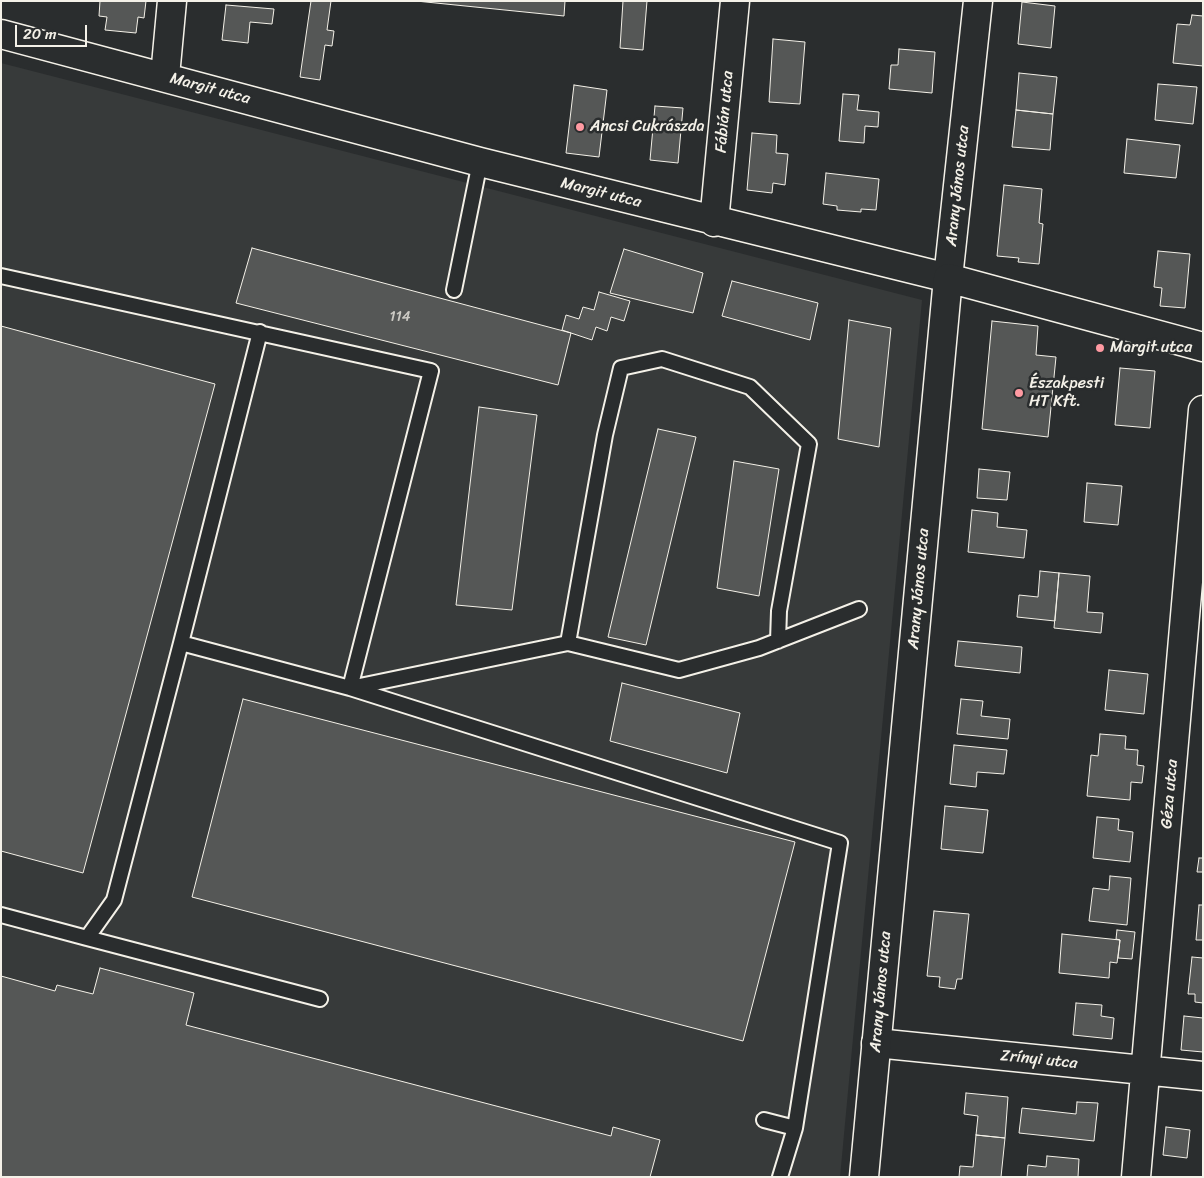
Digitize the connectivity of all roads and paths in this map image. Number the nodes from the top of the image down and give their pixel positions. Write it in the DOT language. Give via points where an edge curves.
graph roads {
  1 [pos="172,1"];
  2 [pos="735,1"];
  3 [pos="978,1"];
  4 [pos="1,34"];
  5 [pos="165,76"];
  6 [pos="480,162"];
  7 [pos="714,222"];
  8 [pos="1,276"];
  9 [pos="948,278"];
  10 [pos="454,290"];
  11 [pos="260,332"];
  12 [pos="1203,347"];
  13 [pos="1203,410"];
  14 [pos="859,609"];
  15 [pos="778,640"];
  16 [pos="181,643"];
  17 [pos="568,643"];
  18 [pos="350,688"];
  19 [pos="1,915"];
  20 [pos="87,938"];
  21 [pos="320,999"];
  22 [pos="876,1043"];
  23 [pos="1146,1071"];
  24 [pos="1203,1076"];
  25 [pos="764,1120"];
  26 [pos="795,1128"];
  27 [pos="780,1177"];
  28 [pos="864,1177"];
  29 [pos="1136,1177"];
  1 -- 5 [label="street"];
  2 -- 7 [label="street, Fábián utca"];
  3 -- 9 [label="street, Arany János utca"];
  4 -- 5 [label="street, Margit utca"];
  5 -- 6 [label="street, Margit utca"];
  6 -- 7 [label="street, Margit utca"];
  6 -- 10 [label="lane"];
  7 -- 9 [label="street, Margit utca"];
  8 -- 11 [label="lane"];
  9 -- 12 [label="street, Margit utca"];
  9 -- 22 [label="street, Arany János utca"];
  11 -- 16 [label="lane"];
  11 -- 18 [label="lane" via="431,371"];
  13 -- 23 [label="street, Géza utca"];
  14 -- 15 [label="lane"];
  15 -- 17 [label="lane" via="679,670"];
  15 -- 17 [label="lane" via="779,611 809,444 750,387 662,359 621,368 605,435"];
  16 -- 18 [label="lane"];
  16 -- 20 [label="lane" via="114,900"];
  17 -- 18 [label="lane"];
  18 -- 26 [label="lane" via="840,843"];
  19 -- 20 [label="lane"];
  20 -- 21 [label="lane"];
  22 -- 23 [label="street, Zrínyi utca"];
  22 -- 28 [label="street, Arany János utca"];
  23 -- 24 [label="street, Zrínyi utca"];
  23 -- 29 [label="street, Géza utca"];
  25 -- 26 [label="lane"];
  26 -- 27 [label="lane"];
}
